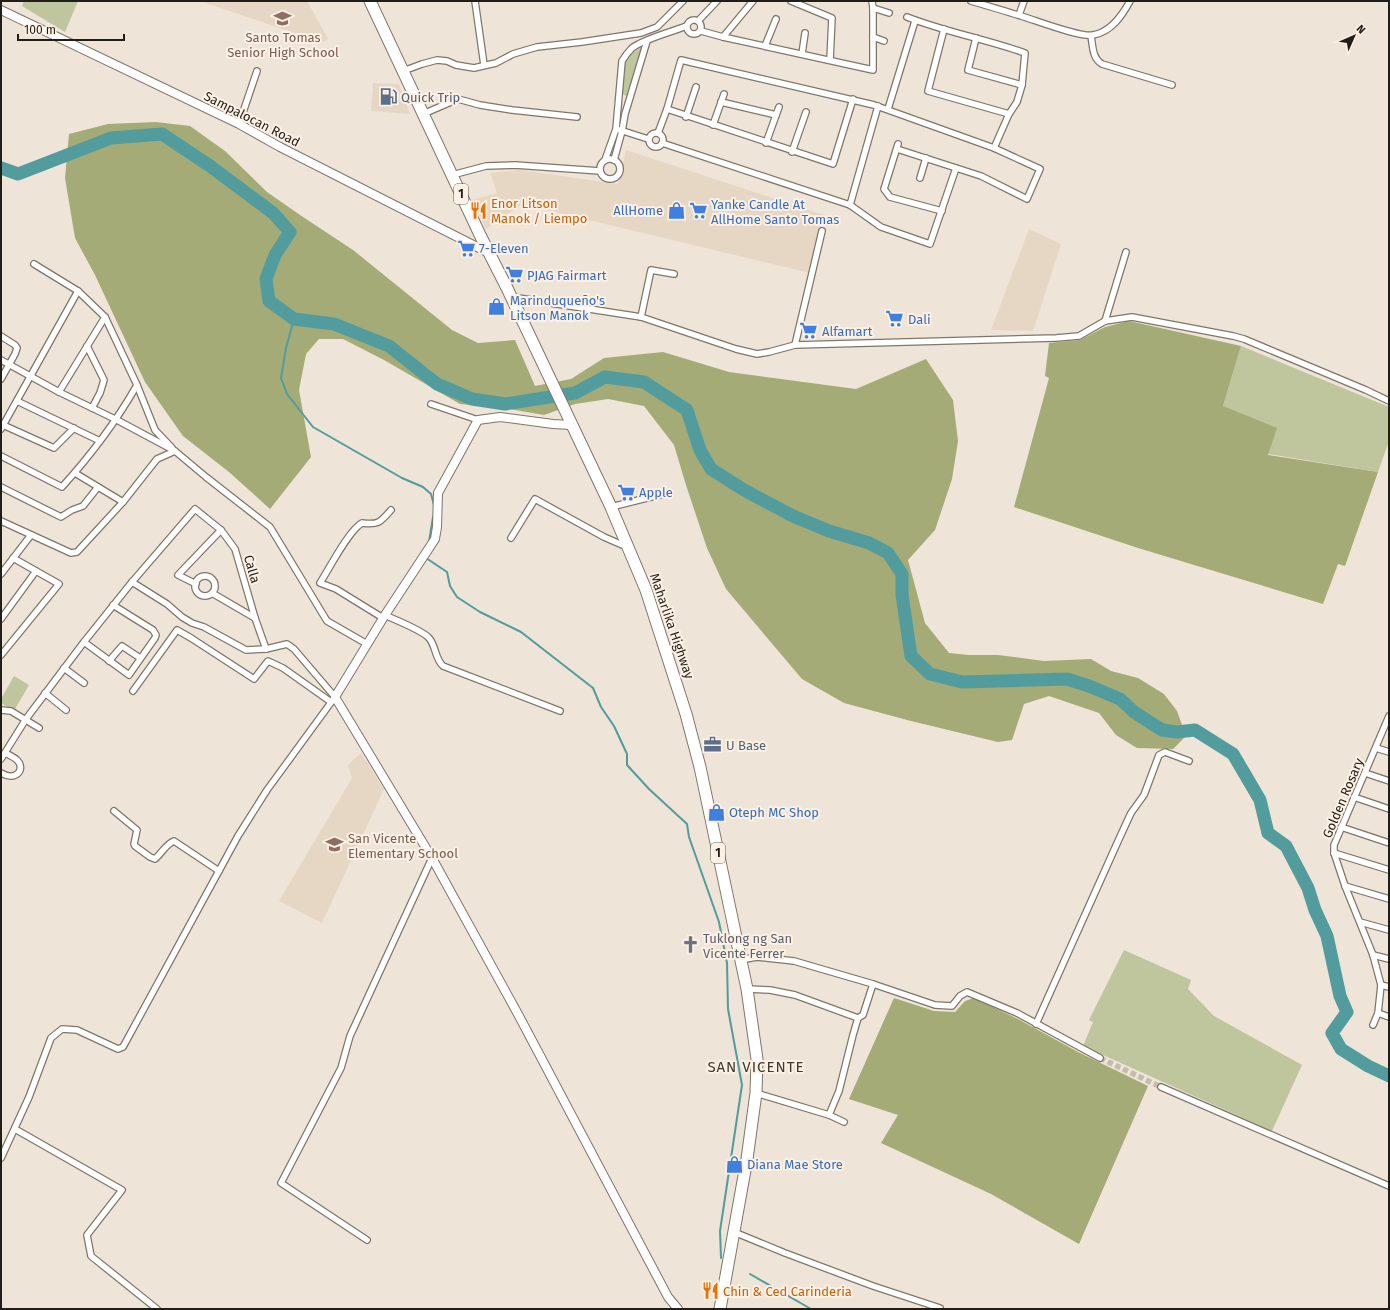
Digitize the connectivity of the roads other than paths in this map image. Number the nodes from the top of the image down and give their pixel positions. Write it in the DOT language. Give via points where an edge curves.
graph roads {
  1 [pos="370,1"];
  2 [pos="475,1"];
  3 [pos="683,1"];
  4 [pos="717,1"];
  5 [pos="753,1"];
  6 [pos="791,1"];
  7 [pos="872,1"];
  8 [pos="971,1"];
  9 [pos="1024,1"];
  10 [pos="1130,1"];
  11 [pos="873,8"];
  12 [pos="1,10"];
  13 [pos="890,13"];
  14 [pos="1019,15"];
  15 [pos="907,17"];
  16 [pos="776,19"];
  17 [pos="698,21"];
  18 [pos="915,21"];
  19 [pos="686,26"];
  20 [pos="944,30"];
  21 [pos="701,31"];
  22 [pos="805,32"];
  23 [pos="1091,36"];
  24 [pos="723,37"];
  25 [pos="873,37"];
  26 [pos="976,38"];
  27 [pos="884,40"];
  28 [pos="647,41"];
  29 [pos="766,46"];
  30 [pos="802,54"];
  31 [pos="830,60"];
  32 [pos="484,65"];
  33 [pos="257,71"];
  34 [pos="403,72"];
  35 [pos="1022,84"];
  36 [pos="1172,86"];
  37 [pos="696,88"];
  38 [pos="724,94"];
  39 [pos="854,99"];
  40 [pos="721,102"];
  41 [pos="878,106"];
  42 [pos="779,107"];
  43 [pos="667,109"];
  44 [pos="888,109"];
  45 [pos="806,112"];
  46 [pos="423,114"];
  47 [pos="1009,114"];
  48 [pos="776,115"];
  49 [pos="577,117"];
  50 [pos="686,117"];
  51 [pos="239,124"];
  52 [pos="713,125"];
  53 [pos="616,129"];
  54 [pos="622,130"];
  55 [pos="658,133"];
  56 [pos="648,139"];
  57 [pos="662,143"];
  58 [pos="766,143"];
  59 [pos="994,148"];
  60 [pos="792,152"];
  61 [pos="926,158"];
  62 [pos="605,160"];
  63 [pos="614,160"];
  64 [pos="956,168"];
  65 [pos="600,171"];
  66 [pos="452,175"];
  67 [pos="920,178"];
  68 [pos="850,205"];
  69 [pos="942,212"];
  70 [pos="822,231"];
  71 [pos="1126,252"];
  72 [pos="489,253"];
  73 [pos="34,264"];
  74 [pos="674,274"];
  75 [pos="78,291"];
  76 [pos="511,297"];
  77 [pos="105,317"];
  78 [pos="641,317"];
  79 [pos="1105,321"];
  80 [pos="1,336"];
  81 [pos="795,345"];
  82 [pos="87,346"];
  83 [pos="1,360"];
  84 [pos="9,364"];
  85 [pos="31,376"];
  86 [pos="1,379"];
  87 [pos="137,385"];
  88 [pos="59,392"];
  89 [pos="17,401"];
  90 [pos="1389,401"];
  91 [pos="431,404"];
  92 [pos="92,408"];
  93 [pos="117,420"];
  94 [pos="478,420"];
  95 [pos="570,421"];
  96 [pos="2,427"];
  97 [pos="74,428"];
  98 [pos="100,441"];
  99 [pos="175,451"];
  100 [pos="1,456"];
  101 [pos="75,473"];
  102 [pos="1,487"];
  103 [pos="98,487"];
  104 [pos="667,493"];
  105 [pos="123,502"];
  106 [pos="611,507"];
  107 [pos="391,510"];
  108 [pos="1,520"];
  109 [pos="221,530"];
  110 [pos="31,535"];
  111 [pos="511,538"];
  112 [pos="627,547"];
  113 [pos="13,558"];
  114 [pos="36,571"];
  115 [pos="1,574"];
  116 [pos="132,582"];
  117 [pos="196,584"];
  118 [pos="212,593"];
  119 [pos="113,605"];
  120 [pos="384,616"];
  121 [pos="1,618"];
  122 [pos="255,618"];
  123 [pos="84,642"];
  124 [pos="367,644"];
  125 [pos="266,649"];
  126 [pos="1,655"];
  127 [pos="140,658"];
  128 [pos="109,661"];
  129 [pos="64,668"];
  130 [pos="84,683"];
  131 [pos="133,691"];
  132 [pos="45,693"];
  133 [pos="333,700"];
  134 [pos="1,710"];
  135 [pos="66,710"];
  136 [pos="560,711"];
  137 [pos="26,719"];
  138 [pos="1388,720"];
  139 [pos="39,728"];
  140 [pos="1376,748"];
  141 [pos="1389,752"];
  142 [pos="5,753"];
  143 [pos="1,759"];
  144 [pos="1189,761"];
  145 [pos="1,773"];
  146 [pos="1365,773"];
  147 [pos="1389,781"];
  148 [pos="1354,797"];
  149 [pos="1389,809"];
  150 [pos="114,810"];
  151 [pos="1341,827"];
  152 [pos="1389,843"];
  153 [pos="1334,853"];
  154 [pos="432,858"];
  155 [pos="1389,870"];
  156 [pos="219,871"];
  157 [pos="1345,886"];
  158 [pos="1389,899"];
  159 [pos="1360,922"];
  160 [pos="1389,930"];
  161 [pos="1373,954"];
  162 [pos="1389,959"];
  163 [pos="740,960"];
  164 [pos="873,984"];
  165 [pos="1381,985"];
  166 [pos="1389,987"];
  167 [pos="747,988"];
  168 [pos="1378,1013"];
  169 [pos="1389,1017"];
  170 [pos="858,1018"];
  171 [pos="1036,1024"];
  172 [pos="1373,1025"];
  173 [pos="1100,1058"];
  174 [pos="1161,1087"];
  175 [pos="756,1093"];
  176 [pos="829,1115"];
  177 [pos="844,1122"];
  178 [pos="15,1128"];
  179 [pos="1,1158"];
  180 [pos="1389,1186"];
  181 [pos="734,1232"];
  182 [pos="366,1240"];
  183 [pos="940,1308"];
  184 [pos="157,1309"];
  185 [pos="678,1309"];
  186 [pos="720,1309"];
  1 -- 34 [label="highway, Maharlika Highway / 1"];
  2 -- 32 [label="street"];
  3 -- 32 [label="street" via="657,27 641,33 537,47"];
  4 -- 17 [label="street"];
  5 -- 24 [label="street"];
  6 -- 31 [label="street" via="832,18"];
  7 -- 11 [label="street"];
  8 -- 14 [label="street"];
  9 -- 14 [label="street"];
  10 -- 23 [label="street" via="1123,14 1113,24"];
  11 -- 13 [label="street"];
  11 -- 25 [label="street"];
  12 -- 51 [label="street, Sampalocan Road"];
  14 -- 23 [label="street"];
  15 -- 18 [label="street"];
  16 -- 29 [label="street"];
  17 -- 19 [label="street" via="691,20"];
  17 -- 21 [label="street" via="701,24"];
  18 -- 20 [label="street"];
  18 -- 44 [label="street"];
  19 -- 21 [label="street" via="690,34 698,34"];
  19 -- 28 [label="street"];
  20 -- 26 [label="street"];
  20 -- 47 [label="street" via="928,91"];
  21 -- 24 [label="street"];
  22 -- 30 [label="street"];
  23 -- 36 [label="street" via="1094,56 1102,64"];
  24 -- 29 [label="street"];
  25 -- 27 [label="street"];
  25 -- 31 [label="street" via="873,70"];
  26 -- 35 [label="street" via="1024,52"];
  26 -- 35 [label="street" via="968,70"];
  28 -- 53 [label="street" via="634,46 622,61"];
  28 -- 54 [label="street"];
  29 -- 30 [label="street"];
  30 -- 31 [label="street"];
  32 -- 34 [label="street" via="474,68 437,60"];
  33 -- 51 [label="street"];
  34 -- 46 [label="highway, Maharlika Highway / 1"];
  35 -- 47 [label="street" via="1018,102"];
  37 -- 50 [label="street"];
  38 -- 40 [label="street"];
  39 -- 41 [label="street"];
  39 -- 43 [label="street" via="682,60"];
  39 -- 60 [label="street" via="833,164"];
  40 -- 48 [label="street"];
  40 -- 52 [label="street"];
  41 -- 44 [label="street"];
  41 -- 68 [label="street"];
  42 -- 48 [label="street"];
  43 -- 50 [label="street"];
  43 -- 55 [label="street"];
  44 -- 59 [label="street"];
  45 -- 60 [label="street"];
  46 -- 49 [label="street" via="458,99 512,110"];
  46 -- 66 [label="highway, Maharlika Highway / 1"];
  47 -- 59 [label="street"];
  48 -- 58 [label="street"];
  50 -- 52 [label="street"];
  51 -- 72 [label="street, Sampalocan Road"];
  52 -- 58 [label="street"];
  53 -- 54 [label="street"];
  53 -- 62 [label="street"];
  54 -- 56 [label="street"];
  54 -- 63 [label="street"];
  55 -- 56 [label="street" via="654,133"];
  55 -- 57 [label="street" via="663,139"];
  56 -- 57 [label="street" via="649,143 657,148"];
  57 -- 68 [label="street"];
  58 -- 60 [label="street"];
  59 -- 64 [label="street" via="1040,169 1027,199 981,176"];
  61 -- 64 [label="street"];
  61 -- 67 [label="street"];
  61 -- 69 [label="street" via="897,146 884,189 890,197"];
  62 -- 63 [label="street"];
  62 -- 65 [label="street"];
  63 -- 65 [label="street" via="620,168 616,178 606,179"];
  64 -- 69 [label="street"];
  65 -- 66 [label="street" via="515,165 486,166"];
  66 -- 72 [label="highway, Maharlika Highway / 1"];
  68 -- 69 [label="street" via="881,227 930,244"];
  70 -- 81 [label="street"];
  71 -- 79 [label="street"];
  72 -- 76 [label="highway, Maharlika Highway / 1"];
  73 -- 75 [label="street"];
  74 -- 78 [label="street" via="651,270"];
  75 -- 77 [label="street"];
  75 -- 85 [label="street"];
  76 -- 78 [label="street"];
  76 -- 95 [label="highway, Maharlika Highway / 1"];
  77 -- 82 [label="street"];
  77 -- 87 [label="street"];
  78 -- 81 [label="street" via="757,354"];
  79 -- 81 [label="street" via="1079,336 1056,338"];
  79 -- 90 [label="street" via="1132,317 1238,338"];
  80 -- 84 [label="street" via="17,348"];
  82 -- 88 [label="street"];
  82 -- 92 [label="street" via="104,380"];
  83 -- 84 [label="street"];
  84 -- 85 [label="street"];
  84 -- 86 [label="street"];
  85 -- 88 [label="street"];
  85 -- 89 [label="street"];
  87 -- 93 [label="street"];
  87 -- 99 [label="street" via="156,430"];
  88 -- 92 [label="street"];
  89 -- 96 [label="street"];
  89 -- 97 [label="street"];
  91 -- 94 [label="street"];
  92 -- 93 [label="street"];
  93 -- 98 [label="street"];
  93 -- 99 [label="street"];
  94 -- 95 [label="street" via="500,417 540,422"];
  94 -- 120 [label="street" via="438,493 435,538"];
  95 -- 106 [label="highway, Maharlika Highway / 1"];
  96 -- 97 [label="street" via="54,448"];
  97 -- 98 [label="street"];
  98 -- 101 [label="street"];
  99 -- 105 [label="street" via="157,459"];
  99 -- 124 [label="street" via="270,527 327,621"];
  100 -- 101 [label="street" via="62,487"];
  101 -- 103 [label="street"];
  102 -- 103 [label="street" via="61,517 83,506"];
  103 -- 105 [label="street"];
  104 -- 106 [label="street"];
  105 -- 110 [label="street" via="80,550 74,553"];
  106 -- 112 [label="highway, Maharlika Highway / 1"];
  107 -- 120 [label="street" via="379,523 362,523 356,527 320,583"];
  108 -- 110 [label="street"];
  109 -- 116 [label="street, Calla" via="195,509"];
  109 -- 117 [label="street" via="178,575"];
  109 -- 122 [label="street, Calla" via="235,549"];
  110 -- 113 [label="street"];
  111 -- 112 [label="street" via="535,499"];
  112 -- 163 [label="highway, Maharlika Highway / 1" via="646,590 686,714 700,767"];
  113 -- 114 [label="street"];
  113 -- 115 [label="street"];
  114 -- 121 [label="street"];
  114 -- 126 [label="street" via="59,584"];
  116 -- 119 [label="street"];
  116 -- 125 [label="street" via="192,623 246,650"];
  117 -- 118 [label="street" via="196,590 200,595"];
  117 -- 118 [label="street" via="202,577 209,578 214,582"];
  118 -- 122 [label="street"];
  119 -- 123 [label="street"];
  119 -- 127 [label="street" via="155,632 155,638"];
  120 -- 124 [label="street"];
  120 -- 136 [label="street" via="428,638 443,666"];
  122 -- 125 [label="street, Calla"];
  123 -- 128 [label="street"];
  123 -- 129 [label="street"];
  124 -- 133 [label="street"];
  125 -- 133 [label="street" via="287,644 294,649"];
  127 -- 128 [label="street" via="122,646"];
  127 -- 128 [label="street" via="129,675"];
  129 -- 130 [label="street"];
  129 -- 132 [label="street"];
  131 -- 133 [label="street" via="177,630 254,679 268,661"];
  132 -- 135 [label="street"];
  132 -- 137 [label="street"];
  133 -- 154 [label="street"];
  133 -- 156 [label="street" via="267,790"];
  134 -- 137 [label="street" via="11,711"];
  137 -- 139 [label="street"];
  137 -- 142 [label="street"];
  138 -- 140 [label="street, Golden Rosary"];
  140 -- 141 [label="street"];
  140 -- 146 [label="street, Golden Rosary"];
  142 -- 143 [label="street"];
  142 -- 145 [label="street" via="18,760 20,770 13,777"];
  144 -- 171 [label="street" via="1165,752 1159,755 1144,795 1131,813"];
  146 -- 147 [label="street"];
  146 -- 148 [label="street, Golden Rosary"];
  148 -- 149 [label="street"];
  148 -- 151 [label="street, Golden Rosary"];
  150 -- 156 [label="street" via="137,830 134,844 150,857 155,859 168,843 174,841"];
  151 -- 152 [label="street"];
  151 -- 153 [label="street, Golden Rosary" via="1334,845"];
  153 -- 155 [label="street"];
  153 -- 157 [label="street, Golden Rosary"];
  154 -- 182 [label="street" via="350,1036 341,1068 281,1183"];
  154 -- 185 [label="street" via="523,1023 668,1297"];
  156 -- 178 [label="street" via="122,1047 118,1049 77,1030 62,1029 51,1038"];
  157 -- 158 [label="street"];
  157 -- 159 [label="street, Golden Rosary"];
  159 -- 160 [label="street"];
  159 -- 161 [label="street, Golden Rosary"];
  161 -- 162 [label="street"];
  161 -- 165 [label="street, Golden Rosary"];
  163 -- 164 [label="street" via="757,957 794,962"];
  163 -- 167 [label="highway, Maharlika Highway / 1"];
  164 -- 170 [label="street" via="863,1015"];
  164 -- 171 [label="street" via="935,1005 952,1006 967,992"];
  165 -- 166 [label="street"];
  165 -- 168 [label="street, Golden Rosary"];
  167 -- 170 [label="street" via="795,994"];
  167 -- 175 [label="highway, Maharlika Highway / 1" via="755,1043"];
  168 -- 169 [label="street"];
  168 -- 172 [label="street, Golden Rosary"];
  170 -- 176 [label="street" via="839,1091"];
  171 -- 173 [label="street"];
  174 -- 180 [label="street"];
  175 -- 176 [label="street"];
  175 -- 181 [label="highway, Maharlika Highway / 1"];
  176 -- 177 [label="street"];
  178 -- 179 [label="street"];
  178 -- 184 [label="street" via="122,1190 87,1235 91,1256"];
  181 -- 183 [label="street" via="873,1286"];
  181 -- 186 [label="highway, Maharlika Highway / 1"];
}
